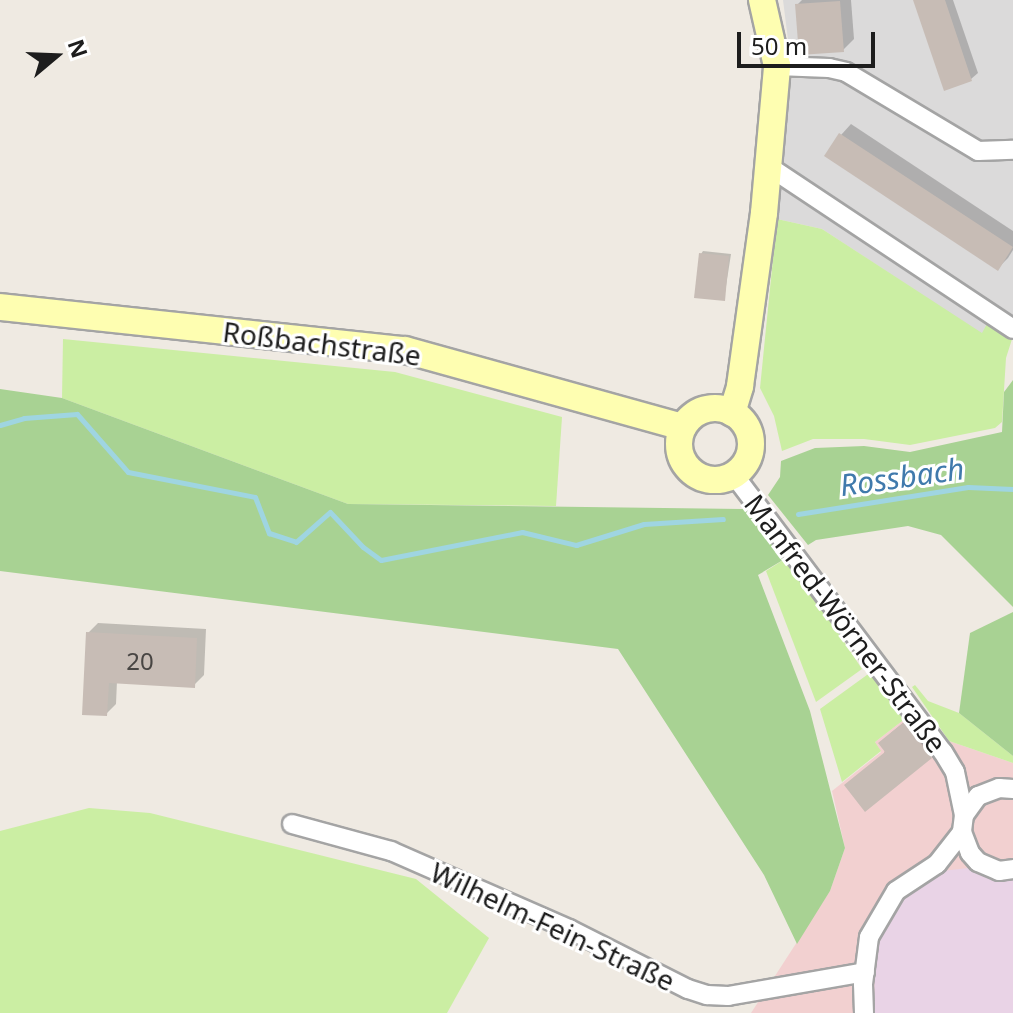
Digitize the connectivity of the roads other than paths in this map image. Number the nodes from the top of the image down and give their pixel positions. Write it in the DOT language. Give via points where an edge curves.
graph roads {
  1 [pos="762,0"];
  2 [pos="777,66"];
  3 [pos="1013,150"];
  4 [pos="768,166"];
  5 [pos="0,307"];
  6 [pos="1013,329"];
  7 [pos="732,413"];
  8 [pos="683,427"];
  9 [pos="734,475"];
  10 [pos="955,772"];
  11 [pos="1013,789"];
  12 [pos="988,790"];
  13 [pos="963,823"];
  14 [pos="292,824"];
  15 [pos="978,862"];
  16 [pos="937,864"];
  17 [pos="1012,870"];
  18 [pos="865,972"];
  19 [pos="864,1013"];
  1 -- 2 [label="street"];
  2 -- 3 [label="street" via="846,72 978,151"];
  2 -- 4 [label="street"];
  4 -- 6 [label="street"];
  4 -- 7 [label="street" via="740,386"];
  5 -- 8 [label="street, Roßbachstraße" via="405,350"];
  7 -- 8 [label="street" via="710,408"];
  7 -- 9 [label="street" via="742,420 751,443 743,467"];
  8 -- 9 [label="street" via="679,450 690,471 711,480"];
  9 -- 10 [label="street, Manfred-Wörner-Straße"];
  10 -- 12 [label="street, Manfred-Wörner-Straße"];
  10 -- 13 [label="street, Manfred-Wörner-Straße"];
  11 -- 12 [label="street"];
  12 -- 13 [label="street" via="970,804"];
  13 -- 15 [label="street, Manfred-Wörner-Straße" via="970,853"];
  13 -- 16 [label="street"];
  14 -- 18 [label="street, Wilhelm-Fein-Straße" via="391,851 707,995 728,996"];
  15 -- 16 [label="street"];
  15 -- 17 [label="street"];
  16 -- 18 [label="street" via="896,891 869,937"];
  18 -- 19 [label="street"];
}
